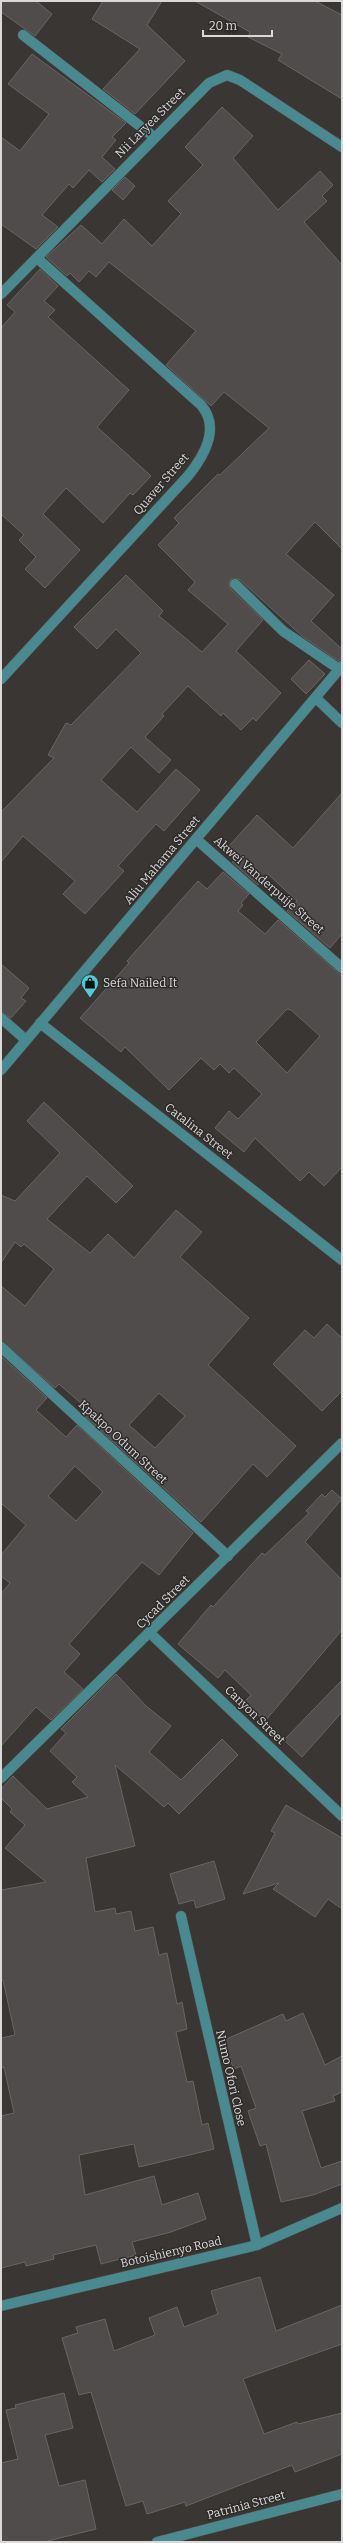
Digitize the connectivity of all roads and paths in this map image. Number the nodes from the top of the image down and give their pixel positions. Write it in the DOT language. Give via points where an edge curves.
graph roads {
  1 [pos="22,35"];
  2 [pos="154,137"];
  3 [pos="342,147"];
  4 [pos="37,258"];
  5 [pos="1,294"];
  6 [pos="235,584"];
  7 [pos="341,668"];
  8 [pos="1,679"];
  9 [pos="316,698"];
  10 [pos="342,723"];
  11 [pos="196,839"];
  12 [pos="342,968"];
  13 [pos="1,1018"];
  14 [pos="40,1023"];
  15 [pos="26,1040"];
  16 [pos="1,1070"];
  17 [pos="342,1260"];
  18 [pos="1,1347"];
  19 [pos="342,1443"];
  20 [pos="228,1556"];
  21 [pos="150,1633"];
  22 [pos="1,1778"];
  23 [pos="342,1816"];
  24 [pos="181,1916"];
  25 [pos="342,2208"];
  26 [pos="257,2246"];
  27 [pos="1,2306"];
  28 [pos="342,2494"];
  29 [pos="157,2542"];
  1 -- 2 [label="street"];
  2 -- 3 [label="street, Nii Laryea Street" via="209,83 227,75 240,80"];
  2 -- 4 [label="street, Nii Laryea Street"];
  4 -- 5 [label="street, Nii Laryea Street"];
  4 -- 8 [label="street, Quaver Street" via="201,405 210,419 210,433 201,458 188,476"];
  6 -- 7 [label="street" via="283,631"];
  7 -- 9 [label="street, Aliu Mahama Street"];
  9 -- 10 [label="street"];
  9 -- 11 [label="street, Aliu Mahama Street"];
  11 -- 12 [label="street, Akwei Vanderpuije Street"];
  11 -- 14 [label="street, Aliu Mahama Street"];
  13 -- 15 [label="street"];
  14 -- 15 [label="street, Aliu Mahama Street"];
  14 -- 17 [label="street, Catalina Street"];
  15 -- 16 [label="street, Aliu Mahama Street"];
  18 -- 20 [label="street, Kpakpo Odum Street"];
  19 -- 20 [label="street, Cycad Street"];
  20 -- 21 [label="street, Cycad Street"];
  21 -- 22 [label="street, Cycad Street"];
  21 -- 23 [label="street, Canyon Street"];
  24 -- 26 [label="street, Numo Ofori Close"];
  25 -- 26 [label="street, Botoishienyo Road"];
  26 -- 27 [label="street, Botoishienyo Road"];
  28 -- 29 [label="street, Patrinia Street"];
}
